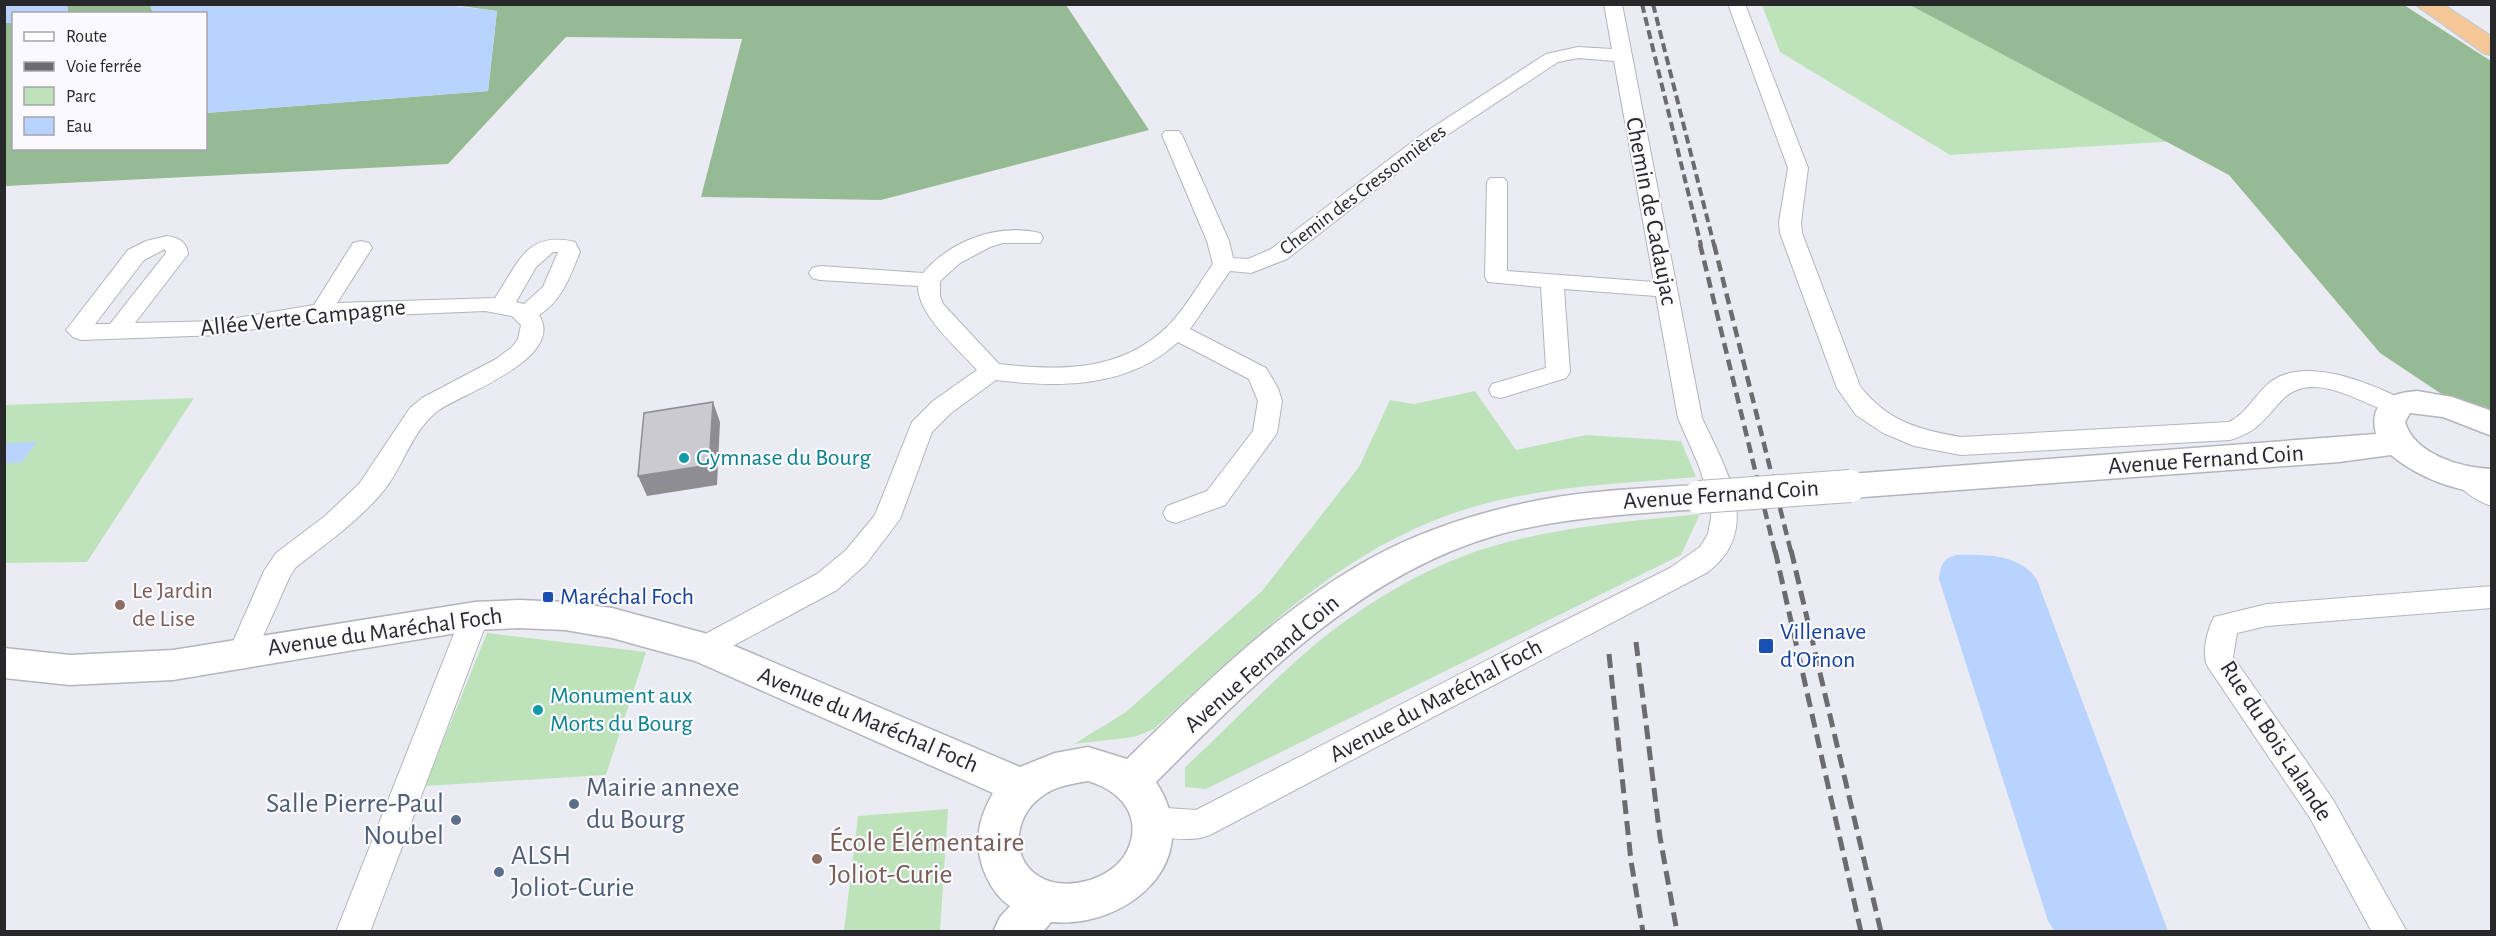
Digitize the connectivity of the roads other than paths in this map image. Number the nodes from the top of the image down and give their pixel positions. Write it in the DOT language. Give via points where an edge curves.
graph roads {
  1 [pos="1613,4"];
  2 [pos="1736,4"];
  3 [pos="2426,4"];
  4 [pos="2460,4"];
  5 [pos="2492,25"];
  6 [pos="2492,48"];
  7 [pos="1623,56"];
  8 [pos="1172,135"];
  9 [pos="1497,182"];
  10 [pos="1032,238"];
  11 [pos="361,248"];
  12 [pos="1224,264"];
  13 [pos="820,273"];
  14 [pos="929,280"];
  15 [pos="1552,280"];
  16 [pos="1666,290"];
  17 [pos="502,305"];
  18 [pos="321,311"];
  19 [pos="525,314"];
  20 [pos="117,331"];
  21 [pos="1176,331"];
  22 [pos="992,371"];
  23 [pos="1501,390"];
  24 [pos="2398,407"];
  25 [pos="2492,425"];
  26 [pos="2400,443"];
  27 [pos="2483,486"];
  28 [pos="1176,513"];
  29 [pos="1713,551"];
  30 [pos="2492,597"];
  31 [pos="475,616"];
  32 [pos="704,648"];
  33 [pos="242,653"];
  34 [pos="4,663"];
  35 [pos="1131,781"];
  36 [pos="1022,788"];
  37 [pos="1152,821"];
  38 [pos="1043,900"];
  39 [pos="353,932"];
  40 [pos="1016,932"];
  41 [pos="2390,932"];
  1 -- 7 [label="street, Chemin de Cadaujac"];
  2 -- 24 [label="street" via="1798,168 1791,233 1849,388 1865,409 1880,420 1923,440 1976,447 2230,431 2248,425 2279,388 2300,380 2358,389"];
  3 -- 6 [label="highway"];
  4 -- 5 [label="highway"];
  7 -- 12 [label="street, Chemin des Cressonnières" via="1580,52 1552,58 1431,137 1279,254 1251,266"];
  7 -- 16 [label="street, Chemin de Cadaujac"];
  8 -- 12 [label="street" via="1218,241"];
  9 -- 15 [label="street" via="1496,277"];
  10 -- 14 [label="street" via="990,240 951,260"];
  11 -- 18 [label="street"];
  12 -- 21 [label="street"];
  13 -- 14 [label="street"];
  14 -- 22 [label="street" via="933,307"];
  15 -- 16 [label="street"];
  15 -- 23 [label="street" via="1558,372"];
  16 -- 29 [label="street, Chemin de Cadaujac" via="1690,418 1723,500 1721,537"];
  17 -- 18 [label="street, Allée Verte Campagne"];
  17 -- 19 [label="street, Allée Verte Campagne"];
  17 -- 19 [label="street" via="535,253 552,244 567,247 569,252 549,297"];
  18 -- 20 [label="street, Allée Verte Campagne" via="219,328"];
  19 -- 33 [label="street" via="532,326 526,346 500,367 432,402 419,413 362,498 286,560"];
  21 -- 22 [label="street" via="1142,357 1093,374 1053,378"];
  21 -- 28 [label="street" via="1258,374 1270,401 1265,433 1216,498"];
  22 -- 32 [label="street" via="942,407 921,428 887,519 856,557 826,582"];
  24 -- 25 [label="main road" via="2417,402 2442,404"];
  24 -- 26 [label="main road" via="2389,422"];
  26 -- 27 [label="main road" via="2429,465"];
  26 -- 35 [label="main road, Avenue Fernand Coin, bridge" via="1589,505 1519,517 1452,537 1394,563 1338,597 1239,679"];
  29 -- 37 [label="street, Avenue du Maréchal Foch" via="1699,564 1637,599 1199,825"];
  30 -- 41 [label="street, Rue du Bois Lalande" via="2267,615 2224,625 2218,658 2321,808"];
  31 -- 32 [label="main road, Avenue du Maréchal Foch" via="565,616 612,623"];
  31 -- 33 [label="main road, Avenue du Maréchal Foch"];
  31 -- 39 [label="street"];
  32 -- 36 [label="main road, Avenue du Maréchal Foch"];
  33 -- 34 [label="main road, Avenue du Maréchal Foch" via="121,669 70,670"];
  35 -- 36 [label="main road" via="1088,764 1049,771"];
  35 -- 37 [label="main road" via="1146,799"];
  36 -- 38 [label="main road" via="1006,806 998,828 998,850 1006,872 1021,889"];
  37 -- 38 [label="main road" via="1151,845 1140,868 1121,887 1096,899 1070,904"];
  38 -- 40 [label="main road"];
}
